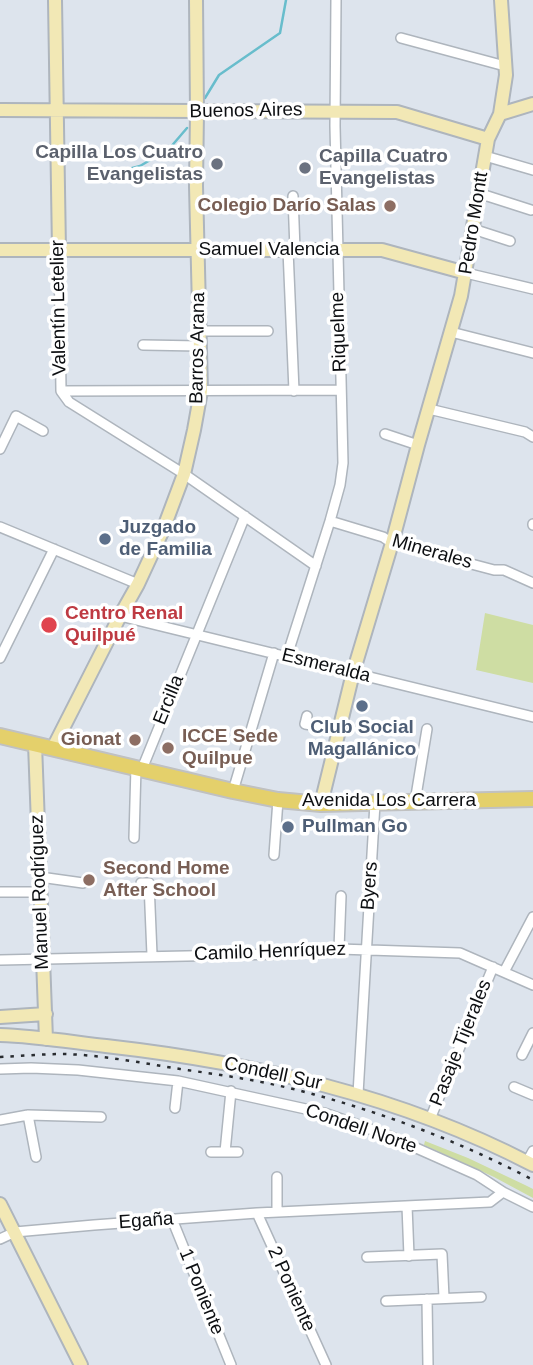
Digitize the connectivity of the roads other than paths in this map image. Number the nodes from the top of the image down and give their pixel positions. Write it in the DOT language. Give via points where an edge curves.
graph roads {
  1 [pos="55,0"];
  2 [pos="196,0"];
  3 [pos="336,0"];
  4 [pos="501,0"];
  5 [pos="401,38"];
  6 [pos="505,66"];
  7 [pos="533,104"];
  8 [pos="0,110"];
  9 [pos="335,110"];
  10 [pos="56,111"];
  11 [pos="197,112"];
  12 [pos="499,114"];
  13 [pos="488,138"];
  14 [pos="485,156"];
  15 [pos="533,170"];
  16 [pos="478,193"];
  17 [pos="293,196"];
  18 [pos="531,209"];
  19 [pos="473,229"];
  20 [pos="510,241"];
  21 [pos="0,250"];
  22 [pos="59,250"];
  23 [pos="292,250"];
  24 [pos="337,250"];
  25 [pos="199,251"];
  26 [pos="466,273"];
  27 [pos="533,289"];
  28 [pos="200,331"];
  29 [pos="268,331"];
  30 [pos="451,332"];
  31 [pos="143,345"];
  32 [pos="200,346"];
  33 [pos="533,353"];
  34 [pos="341,390"];
  35 [pos="61,391"];
  36 [pos="201,391"];
  37 [pos="294,391"];
  38 [pos="429,409"];
  39 [pos="43,431"];
  40 [pos="385,435"];
  41 [pos="529,435"];
  42 [pos="418,444"];
  43 [pos="0,449"];
  44 [pos="184,474"];
  45 [pos="245,516"];
  46 [pos="330,521"];
  47 [pos="0,527"];
  48 [pos="392,543"];
  49 [pos="54,550"];
  50 [pos="316,566"];
  51 [pos="533,583"];
  52 [pos="138,584"];
  53 [pos="120,616"];
  54 [pos="196,635"];
  55 [pos="274,653"];
  56 [pos="287,656"];
  57 [pos="0,658"];
  58 [pos="353,673"];
  59 [pos="307,716"];
  60 [pos="533,717"];
  61 [pos="338,729"];
  62 [pos="427,729"];
  63 [pos="0,736"];
  64 [pos="35,744"];
  65 [pos="53,748"];
  66 [pos="139,768"];
  67 [pos="233,791"];
  68 [pos="533,799"];
  69 [pos="278,800"];
  70 [pos="415,802"];
  71 [pos="375,803"];
  72 [pos="320,804"];
  73 [pos="134,838"];
  74 [pos="274,855"];
  75 [pos="40,877"];
  76 [pos="83,883"];
  77 [pos="141,883"];
  78 [pos="0,892"];
  79 [pos="40,892"];
  80 [pos="341,895"];
  81 [pos="533,917"];
  82 [pos="339,949"];
  83 [pos="366,950"];
  84 [pos="152,955"];
  85 [pos="43,958"];
  86 [pos="0,960"];
  87 [pos="493,967"];
  88 [pos="504,972"];
  89 [pos="533,985"];
  90 [pos="46,1014"];
  91 [pos="0,1017"];
  92 [pos="533,1033"];
  93 [pos="0,1035"];
  94 [pos="46,1039"];
  95 [pos="522,1055"];
  96 [pos="0,1069"];
  97 [pos="178,1081"];
  98 [pos="514,1087"];
  99 [pos="231,1091"];
  100 [pos="358,1094"];
  101 [pos="533,1095"];
  102 [pos="175,1108"];
  103 [pos="28,1115"];
  104 [pos="101,1117"];
  105 [pos="430,1119"];
  106 [pos="0,1120"];
  107 [pos="211,1152"];
  108 [pos="225,1152"];
  109 [pos="237,1152"];
  110 [pos="36,1157"];
  111 [pos="531,1159"];
  112 [pos="277,1177"];
  113 [pos="499,1194"];
  114 [pos="0,1204"];
  115 [pos="407,1206"];
  116 [pos="533,1208"];
  117 [pos="277,1212"];
  118 [pos="257,1213"];
  119 [pos="172,1219"];
  120 [pos="15,1231"];
  121 [pos="0,1239"];
  122 [pos="409,1256"];
  123 [pos="367,1257"];
  124 [pos="481,1297"];
  125 [pos="444,1298"];
  126 [pos="426,1299"];
  127 [pos="386,1301"];
  128 [pos="81,1365"];
  129 [pos="231,1365"];
  130 [pos="326,1365"];
  131 [pos="428,1365"];
  1 -- 10 [label="street, Valentín Letelier"];
  2 -- 11 [label="street, Barros Arana"];
  3 -- 9 [label="street, Riquelme"];
  4 -- 6 [label="street, Pedro Montt"];
  5 -- 6 [label="street"];
  6 -- 12 [label="street, Pedro Montt"];
  7 -- 12 [label="street"];
  8 -- 10 [label="street, Buenos Aires"];
  9 -- 11 [label="street, Buenos Aires"];
  9 -- 13 [label="street, Buenos Aires" via="397,112"];
  9 -- 24 [label="street, Riquelme"];
  10 -- 11 [label="street, Buenos Aires"];
  10 -- 22 [label="street, Valentín Letelier"];
  11 -- 25 [label="street, Barros Arana"];
  12 -- 13 [label="street, Pedro Montt"];
  13 -- 14 [label="street, Pedro Montt"];
  14 -- 15 [label="street"];
  14 -- 16 [label="street, Pedro Montt"];
  16 -- 18 [label="street"];
  16 -- 19 [label="street, Pedro Montt"];
  17 -- 23 [label="street"];
  19 -- 20 [label="street"];
  19 -- 26 [label="street, Pedro Montt"];
  21 -- 22 [label="street, Samuel Valencia"];
  22 -- 25 [label="street, Samuel Valencia"];
  22 -- 35 [label="street, Valentín Letelier"];
  23 -- 24 [label="street, Samuel Valencia"];
  23 -- 25 [label="street, Samuel Valencia"];
  23 -- 37 [label="street"];
  24 -- 26 [label="street, Samuel Valencia" via="382,250"];
  24 -- 34 [label="street, Riquelme"];
  25 -- 28 [label="street, Barros Arana"];
  26 -- 27 [label="street, Samuel Valencia"];
  26 -- 30 [label="street, Pedro Montt"];
  28 -- 29 [label="street"];
  28 -- 32 [label="street, Barros Arana"];
  30 -- 33 [label="street"];
  30 -- 38 [label="street, Pedro Montt"];
  31 -- 32 [label="street"];
  32 -- 36 [label="street, Barros Arana"];
  34 -- 37 [label="street"];
  34 -- 46 [label="street, Riquelme" via="343,463"];
  35 -- 36 [label="street"];
  35 -- 44 [label="street, Valentín Letelier" via="69,402"];
  36 -- 37 [label="street"];
  36 -- 44 [label="street, Barros Arana"];
  38 -- 41 [label="street"];
  38 -- 42 [label="street, Pedro Montt"];
  39 -- 43 [label="street" via="16,416"];
  40 -- 42 [label="street"];
  42 -- 48 [label="street, Pedro Montt"];
  44 -- 45 [label="street, Valentín Letelier"];
  44 -- 52 [label="street, Barros Arana"];
  45 -- 50 [label="street, Valentín Letelier"];
  45 -- 54 [label="street, Ercilla"];
  46 -- 48 [label="street, Minerales"];
  46 -- 50 [label="street, Riquelme"];
  47 -- 49 [label="street"];
  48 -- 51 [label="street, Minerales" via="504,570"];
  48 -- 58 [label="street, Pedro Montt"];
  49 -- 52 [label="street"];
  49 -- 57 [label="street"];
  50 -- 56 [label="street, Riquelme"];
  52 -- 53 [label="street, Barros Arana"];
  53 -- 54 [label="street, Esmeralda"];
  53 -- 65 [label="street, Barros Arana"];
  54 -- 55 [label="street, Esmeralda"];
  54 -- 66 [label="street, Ercilla"];
  55 -- 56 [label="street, Esmeralda"];
  55 -- 67 [label="street"];
  56 -- 58 [label="street, Esmeralda"];
  58 -- 60 [label="street, Esmeralda"];
  58 -- 61 [label="street, Pedro Montt"];
  59 -- 61 [label="street" via="305,724"];
  61 -- 72 [label="street, Pedro Montt"];
  62 -- 70 [label="street"];
  63 -- 64 [label="main road, Avenida Los Carrera"];
  64 -- 65 [label="main road, Avenida Los Carrera"];
  64 -- 75 [label="street, Manuel Rodríguez"];
  65 -- 66 [label="main road, Avenida Los Carrera"];
  66 -- 67 [label="main road, Avenida Los Carrera"];
  66 -- 73 [label="street"];
  67 -- 69 [label="main road, Avenida Los Carrera"];
  68 -- 70 [label="main road, Avenida Los Carrera"];
  69 -- 72 [label="main road, Avenida Los Carrera"];
  69 -- 74 [label="street"];
  70 -- 71 [label="main road, Avenida Los Carrera"];
  71 -- 72 [label="main road, Avenida Los Carrera"];
  71 -- 83 [label="street, Byers"];
  75 -- 76 [label="street"];
  75 -- 79 [label="street, Manuel Rodríguez"];
  77 -- 84 [label="street" via="149,883"];
  78 -- 79 [label="street"];
  79 -- 85 [label="street, Manuel Rodríguez"];
  80 -- 82 [label="street"];
  81 -- 88 [label="street"];
  82 -- 83 [label="street, Camilo Henríquez"];
  82 -- 84 [label="street, Camilo Henríquez"];
  83 -- 87 [label="street, Camilo Henríquez" via="460,953"];
  83 -- 100 [label="street, Byers"];
  84 -- 85 [label="street, Camilo Henríquez"];
  85 -- 86 [label="street, Camilo Henríquez"];
  85 -- 90 [label="street, Manuel Rodríguez"];
  87 -- 88 [label="street, Camilo Henríquez"];
  87 -- 105 [label="street, Pasaje Tijerales"];
  88 -- 89 [label="street, Camilo Henríquez"];
  90 -- 91 [label="street"];
  90 -- 94 [label="street, Manuel Rodríguez"];
  92 -- 95 [label="street"];
  93 -- 94 [label="street, Condell Sur"];
  94 -- 100 [label="street, Condell Sur" via="254,1068"];
  96 -- 97 [label="street, Condell Norte" via="78,1070"];
  97 -- 99 [label="street, Condell Norte"];
  97 -- 102 [label="street"];
  98 -- 101 [label="street"];
  99 -- 108 [label="street"];
  99 -- 113 [label="street, Condell Norte" via="367,1127 477,1175"];
  100 -- 105 [label="street, Condell Sur"];
  103 -- 104 [label="street"];
  103 -- 106 [label="street"];
  103 -- 110 [label="street"];
  105 -- 111 [label="street, Condell Sur"];
  107 -- 108 [label="street"];
  108 -- 109 [label="street"];
  112 -- 117 [label="street"];
  113 -- 115 [label="street, Egaña" via="490,1202"];
  113 -- 116 [label="street, Condell Norte"];
  114 -- 120 [label="street"];
  115 -- 117 [label="street, Egaña"];
  115 -- 122 [label="street"];
  117 -- 118 [label="street, Egaña"];
  118 -- 119 [label="street, Egaña"];
  118 -- 130 [label="street, 2 Poniente"];
  119 -- 120 [label="street, Egaña"];
  119 -- 129 [label="street, 1 Poniente"];
  120 -- 121 [label="street"];
  120 -- 128 [label="street"];
  122 -- 123 [label="street"];
  122 -- 125 [label="street" via="442,1254"];
  124 -- 125 [label="street"];
  125 -- 126 [label="street"];
  126 -- 127 [label="street"];
  126 -- 131 [label="street"];
}
